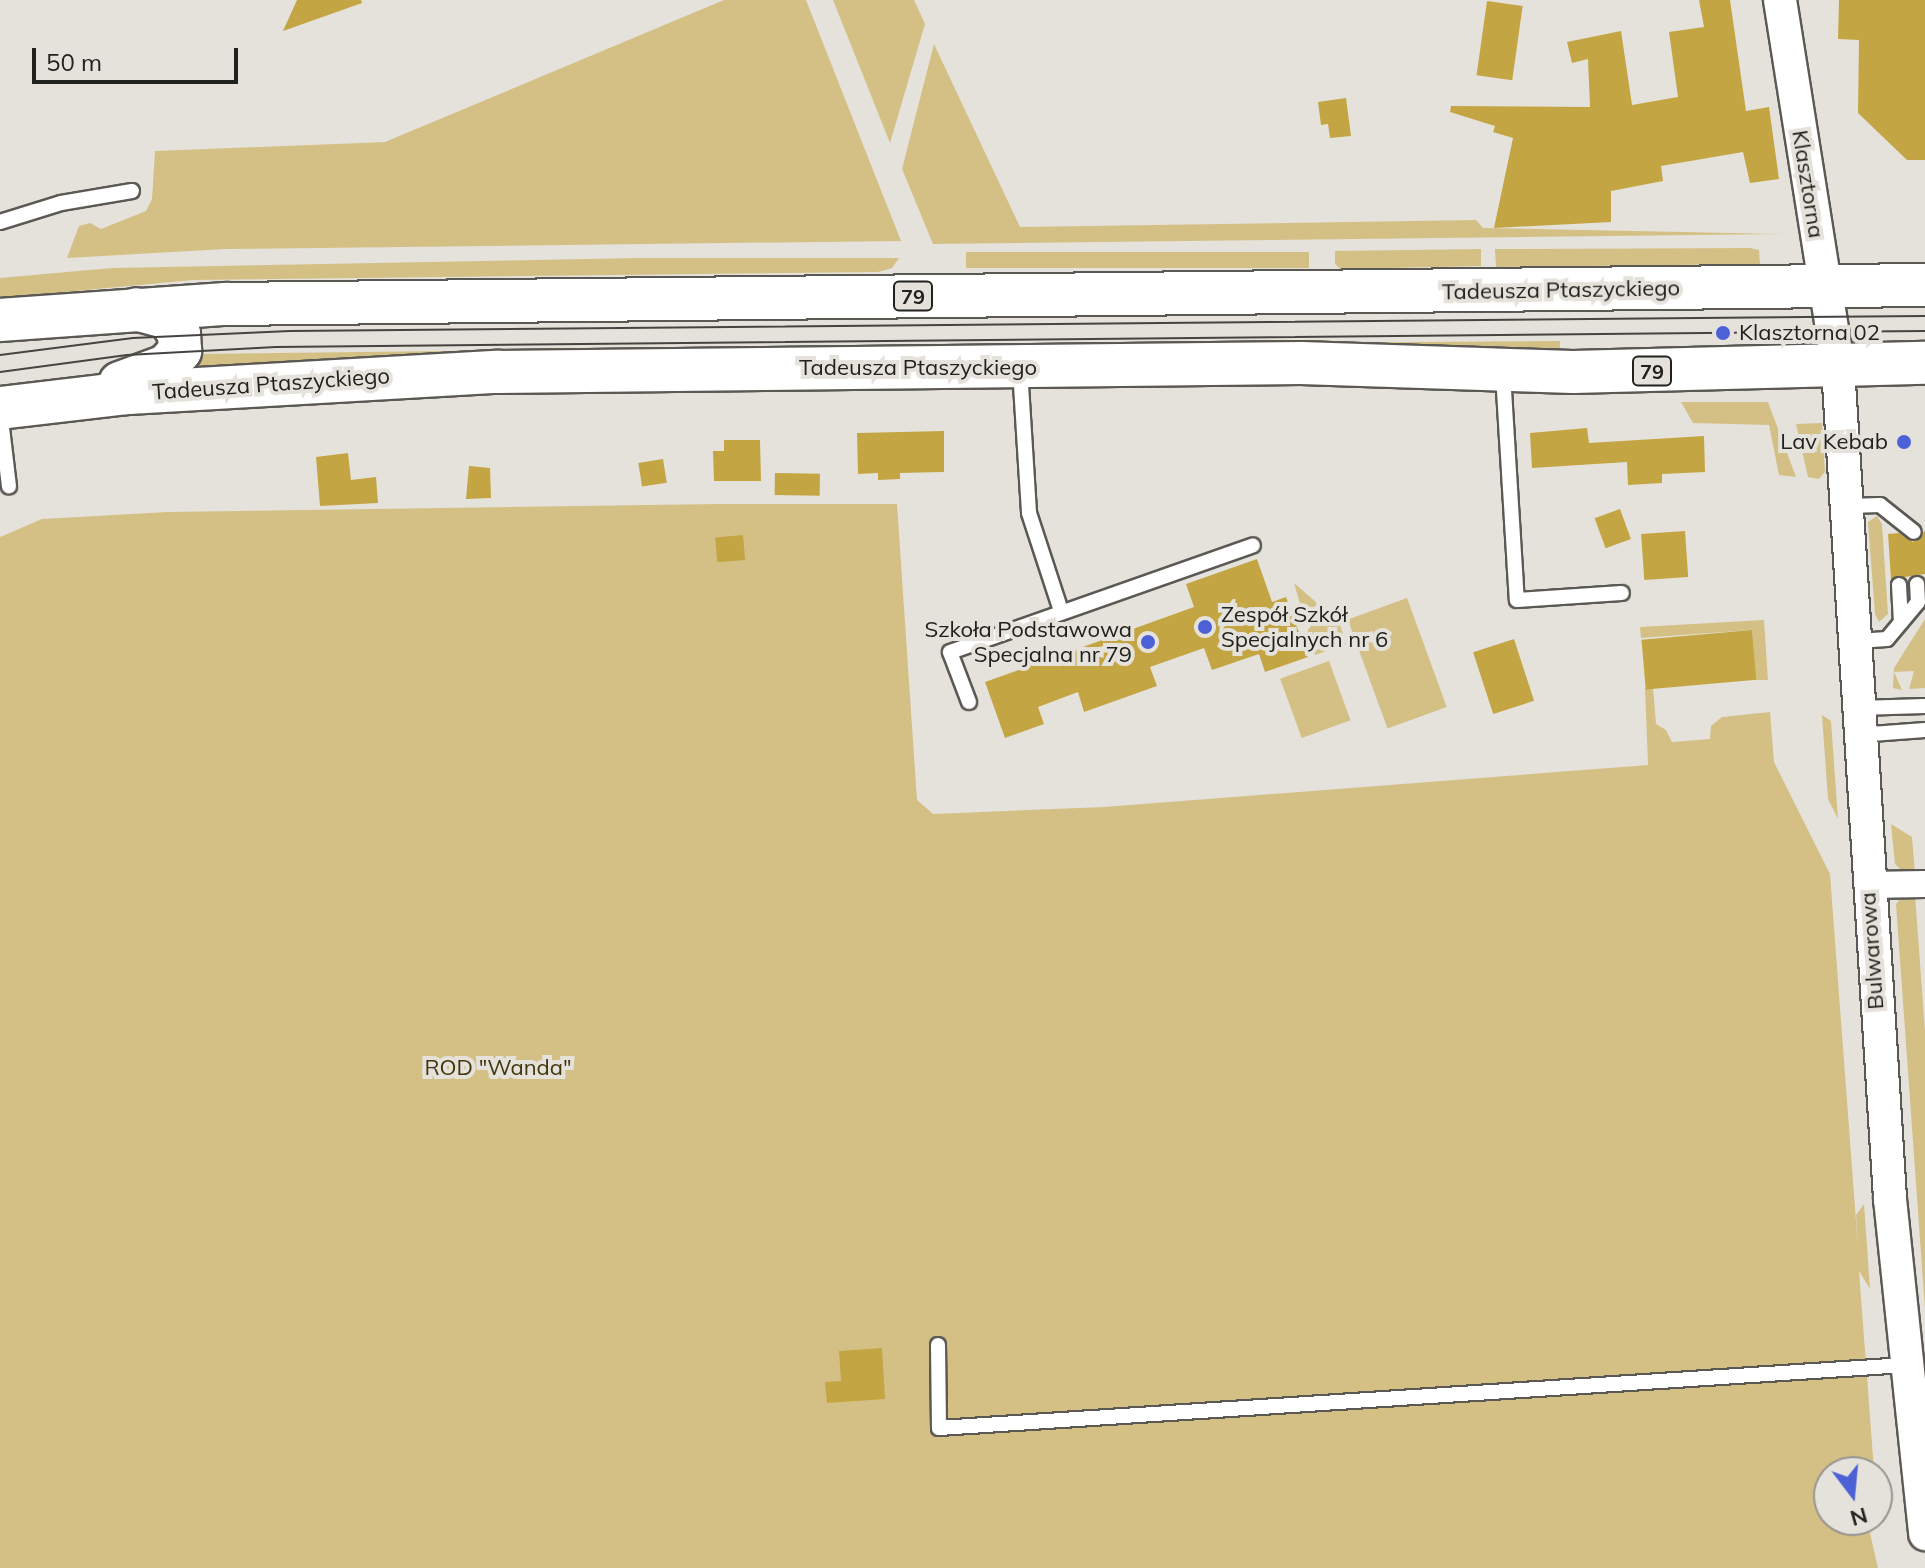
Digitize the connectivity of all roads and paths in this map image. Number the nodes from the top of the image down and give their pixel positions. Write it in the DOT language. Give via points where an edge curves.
graph roads {
  1 [pos="1780,0"];
  2 [pos="132,191"];
  3 [pos="0,222"];
  4 [pos="1925,285"];
  5 [pos="1826,286"];
  6 [pos="136,309"];
  7 [pos="0,320"];
  8 [pos="1925,363"];
  9 [pos="1838,367"];
  10 [pos="1020,368"];
  11 [pos="1503,370"];
  12 [pos="70,398"];
  13 [pos="0,410"];
  14 [pos="9,486"];
  15 [pos="1848,506"];
  16 [pos="1895,516"];
  17 [pos="1914,532"];
  18 [pos="1896,533"];
  19 [pos="1253,545"];
  20 [pos="1917,584"];
  21 [pos="1899,585"];
  22 [pos="1622,593"];
  23 [pos="1061,611"];
  24 [pos="1901,622"];
  25 [pos="1857,641"];
  26 [pos="969,702"];
  27 [pos="1925,706"];
  28 [pos="1858,722"];
  29 [pos="1925,730"];
  30 [pos="1925,884"];
  31 [pos="1868,885"];
  32 [pos="938,1345"];
  33 [pos="1916,1365"];
  34 [pos="1925,1534"];
  1 -- 5 [label="street, Klasztorna"];
  2 -- 3 [label="lane" via="61,203"];
  4 -- 5 [label="main road, 79"];
  5 -- 6 [label="main road, Tadeusza Ptaszyckiego / 79" via="487,300"];
  5 -- 9 [label="street, Klasztorna"];
  6 -- 7 [label="main road, Tadeusza Ptaszyckiego / 79"];
  6 -- 12 [label="main road" via="157,311 173,322 180,342 177,357 159,369"];
  8 -- 9 [label="main road, 79"];
  9 -- 11 [label="main road, Tadeusza Ptaszyckiego / 79"];
  9 -- 15 [label="street, Bulwarowa"];
  10 -- 11 [label="main road, Tadeusza Ptaszyckiego / 79" via="1301,363"];
  10 -- 12 [label="main road, Tadeusza Ptaszyckiego / 79" via="432,374"];
  10 -- 23 [label="lane" via="1029,513"];
  11 -- 22 [label="lane" via="1517,600"];
  12 -- 13 [label="main road, Tadeusza Ptaszyckiego / 79"];
  13 -- 14 [label="lane"];
  15 -- 16 [label="lane" via="1880,505"];
  15 -- 25 [label="street, Bulwarowa"];
  16 -- 17 [label="lane"];
  16 -- 18 [label="lane"];
  19 -- 23 [label="lane"];
  20 -- 24 [label="lane" via="1918,602"];
  21 -- 24 [label="lane"];
  23 -- 26 [label="lane" via="950,652"];
  24 -- 25 [label="lane" via="1887,639"];
  25 -- 28 [label="street, Bulwarowa"];
  27 -- 28 [label="lane"];
  28 -- 29 [label="lane"];
  28 -- 31 [label="street, Bulwarowa"];
  30 -- 31 [label="street"];
  31 -- 33 [label="street, Bulwarowa"];
  32 -- 33 [label="lane" via="939,1428"];
  33 -- 34 [label="street, Bulwarowa"];
}
